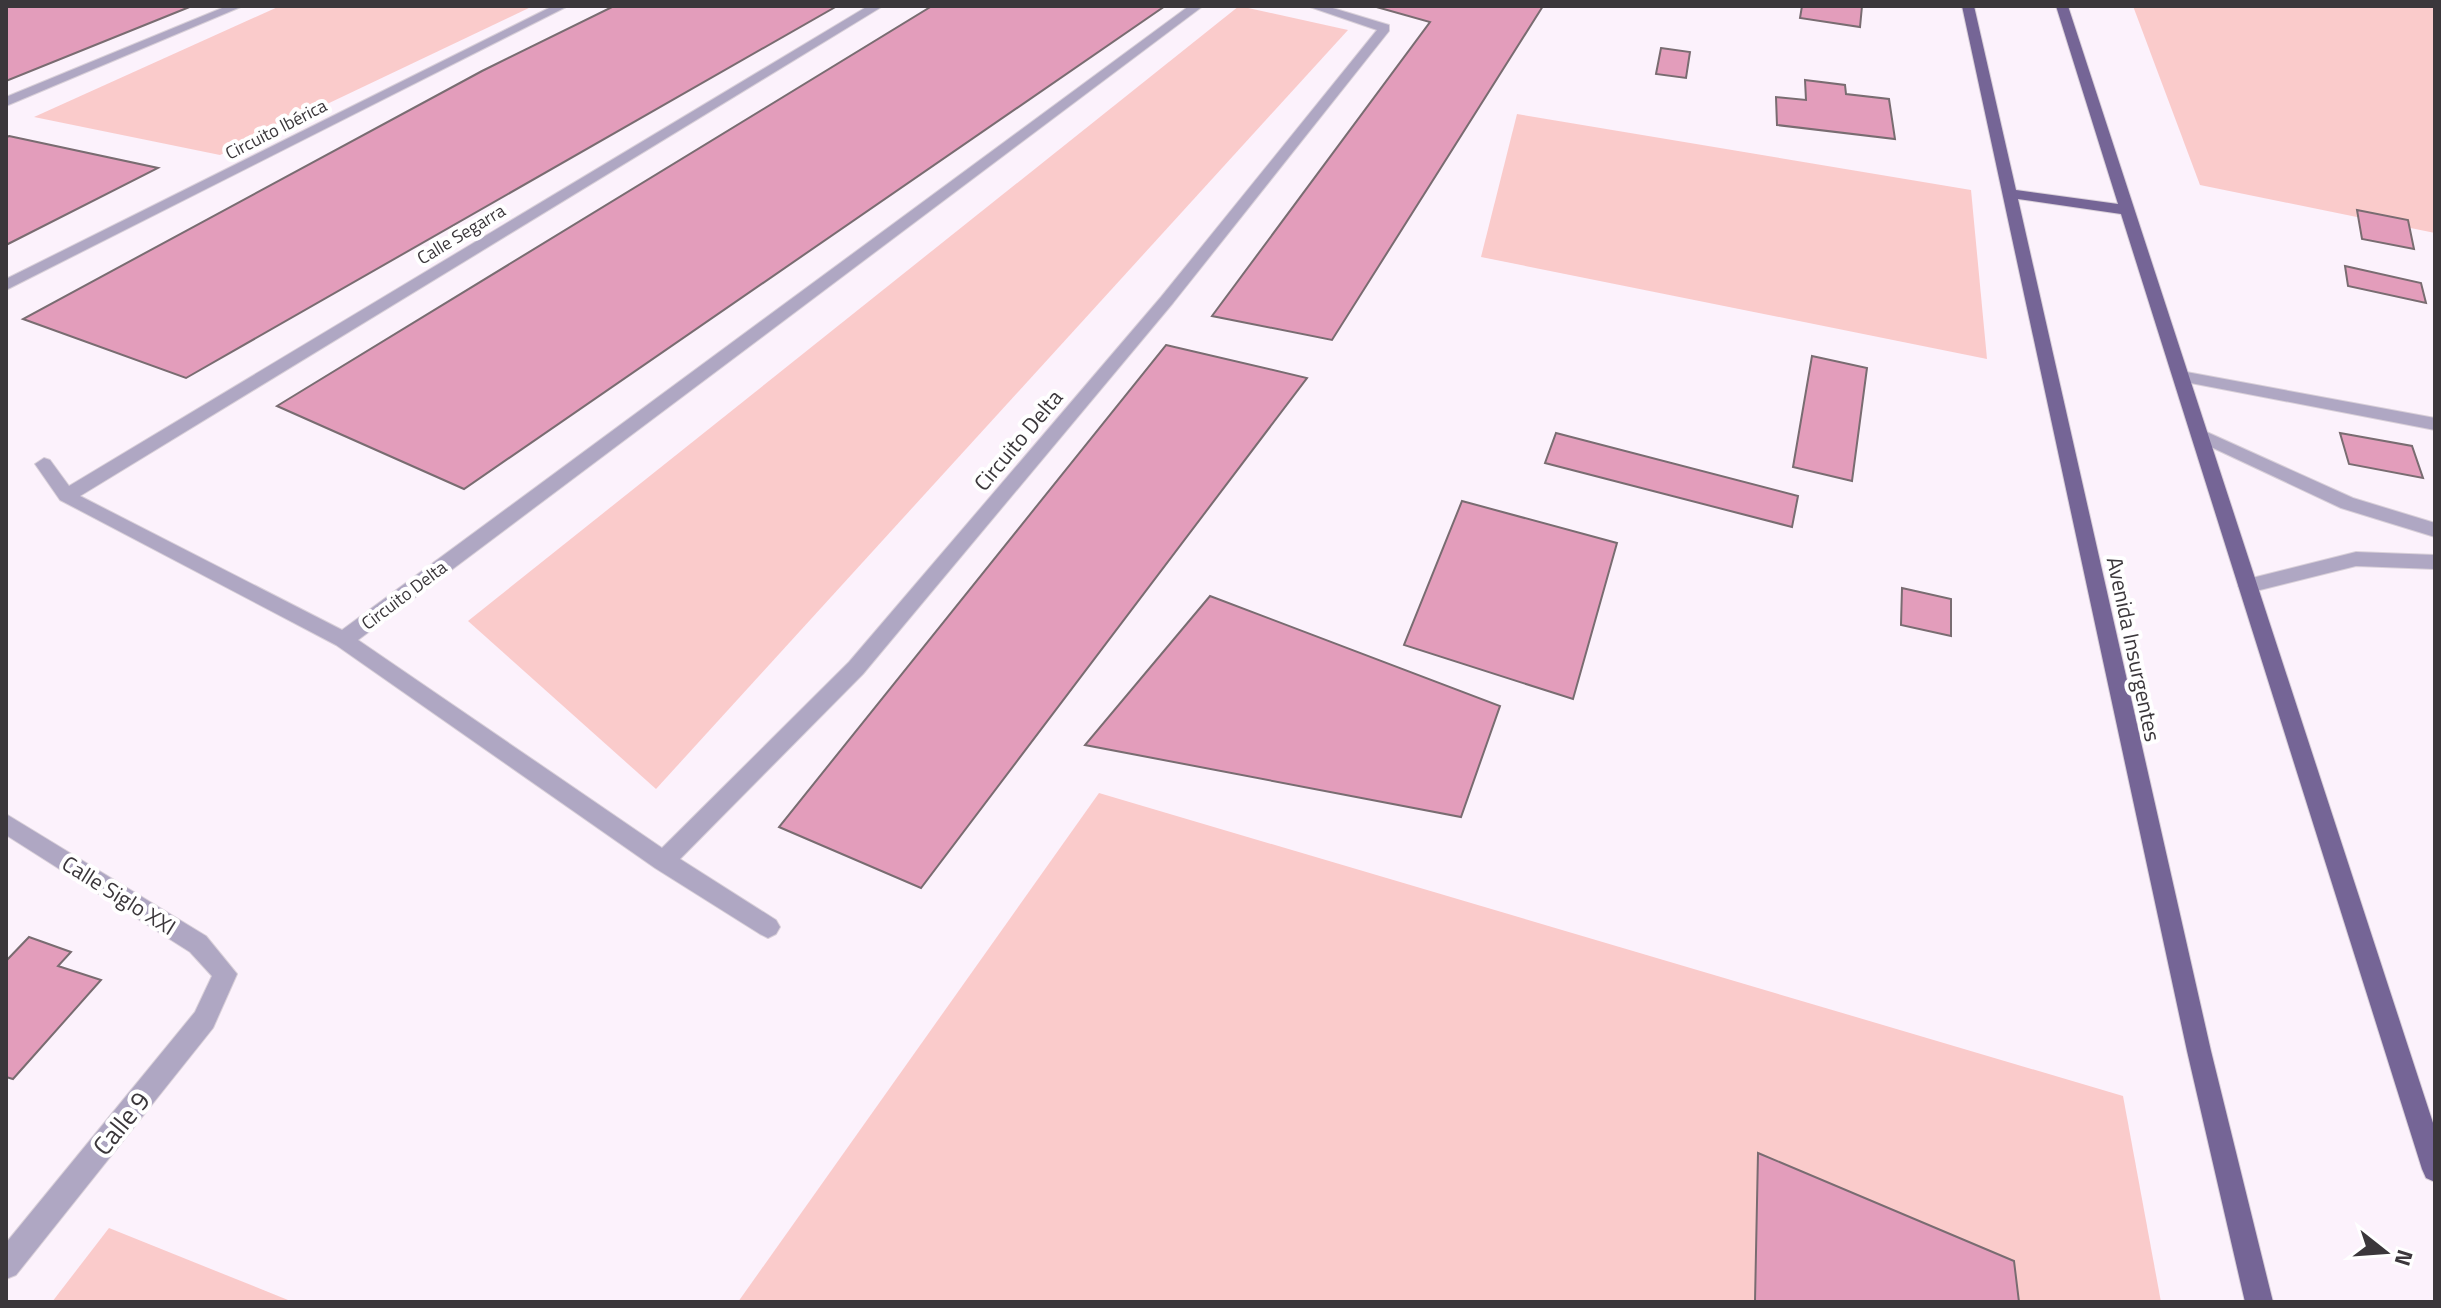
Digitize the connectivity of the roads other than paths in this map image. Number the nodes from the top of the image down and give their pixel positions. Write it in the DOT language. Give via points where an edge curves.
graph roads {
  1 [pos="237,6"];
  2 [pos="562,6"];
  3 [pos="877,6"];
  4 [pos="1197,6"];
  5 [pos="1313,6"];
  6 [pos="1968,6"];
  7 [pos="2062,6"];
  8 [pos="6,102"];
  9 [pos="2009,193"];
  10 [pos="2127,210"];
  11 [pos="6,285"];
  12 [pos="2181,376"];
  13 [pos="2435,424"];
  14 [pos="2200,435"];
  15 [pos="44,464"];
  16 [pos="66,496"];
  17 [pos="2435,530"];
  18 [pos="2435,562"];
  19 [pos="2248,586"];
  20 [pos="343,640"];
  21 [pos="6,823"];
  22 [pos="663,861"];
  23 [pos="768,927"];
  24 [pos="225,974"];
  25 [pos="2435,1169"];
  26 [pos="6,1265"];
  27 [pos="2259,1302"];
  1 -- 8 [label="street"];
  2 -- 11 [label="street, Circuito Ibérica"];
  3 -- 16 [label="street, Calle Segarra"];
  4 -- 20 [label="street, Circuito Delta"];
  5 -- 22 [label="street, Circuito Delta" via="1385,28 1167,300 856,668"];
  6 -- 9 [label="main road, Avenida Insurgentes"];
  7 -- 10 [label="main road"];
  9 -- 10 [label="main road"];
  9 -- 27 [label="main road, Avenida Insurgentes"];
  10 -- 12 [label="main road"];
  12 -- 13 [label="street"];
  12 -- 14 [label="main road"];
  14 -- 17 [label="street" via="2347,503"];
  14 -- 19 [label="main road"];
  15 -- 16 [label="street, Circuito Delta"];
  16 -- 20 [label="street, Circuito Delta"];
  18 -- 19 [label="street" via="2356,559"];
  19 -- 25 [label="main road"];
  20 -- 22 [label="street, Circuito Delta"];
  21 -- 24 [label="street, Calle Siglo XXI" via="198,944"];
  22 -- 23 [label="street, Circuito Delta"];
  24 -- 26 [label="street, Calle 9" via="204,1020"];
}
